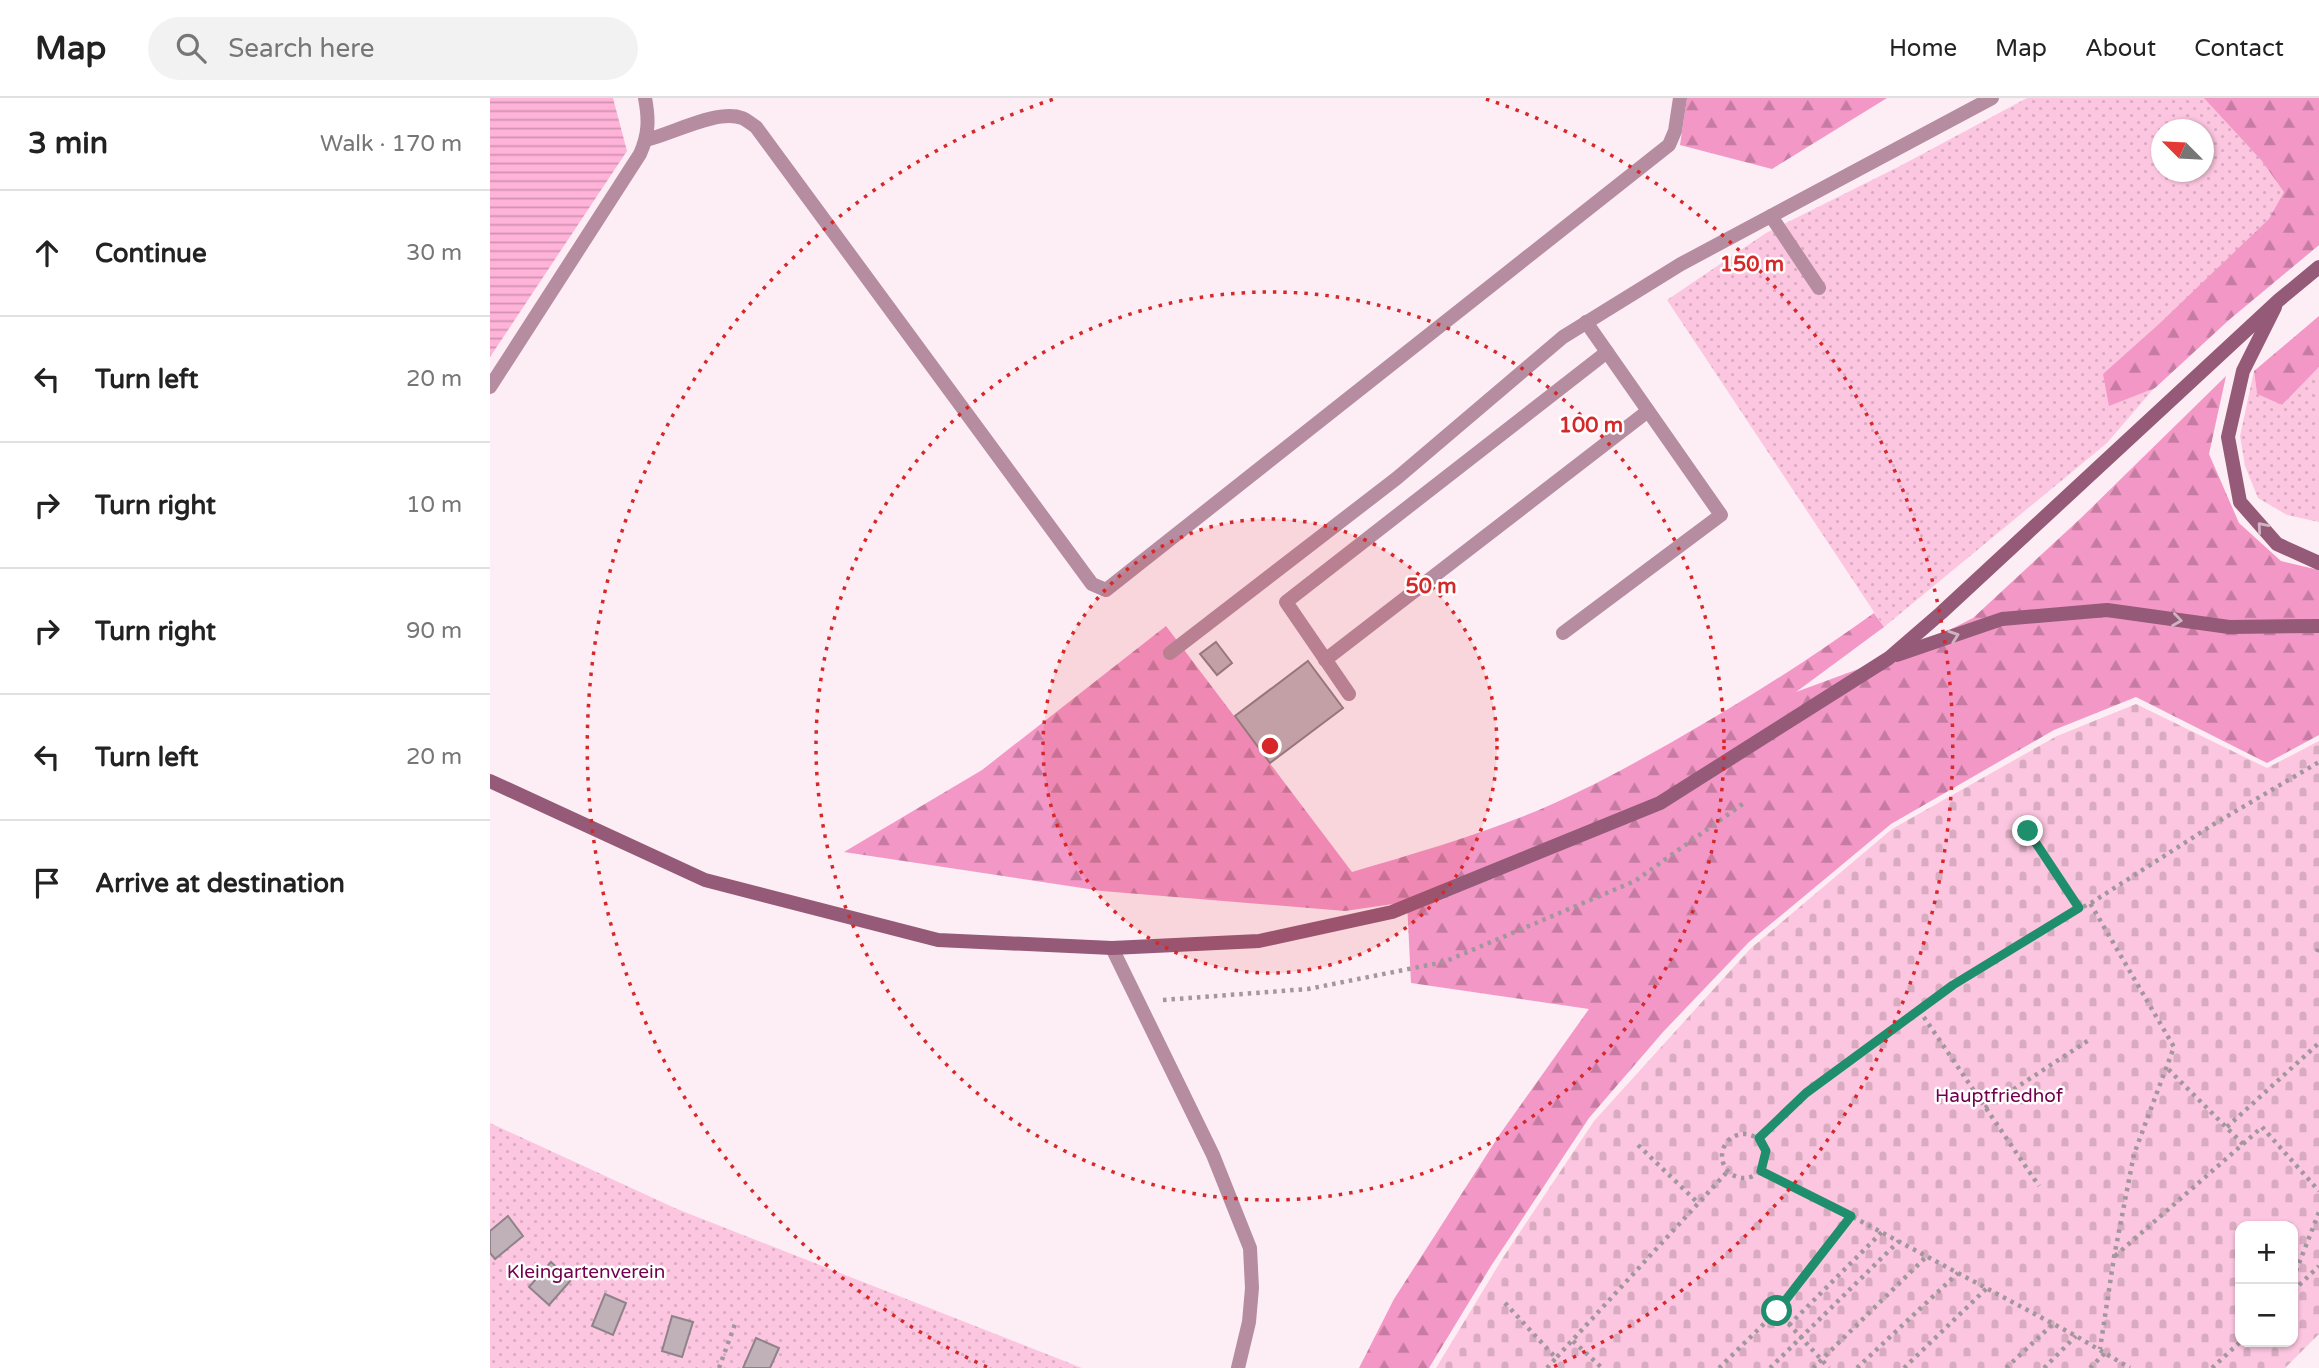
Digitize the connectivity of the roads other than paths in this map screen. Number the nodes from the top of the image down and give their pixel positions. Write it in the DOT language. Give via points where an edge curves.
graph roads {
  1 [pos="645,98"];
  2 [pos="1680,98"];
  3 [pos="1992,98"];
  4 [pos="646,140"];
  5 [pos="1771,216"];
  6 [pos="2319,267"];
  7 [pos="1818,288"];
  8 [pos="2279,300"];
  9 [pos="1586,323"];
  10 [pos="1607,352"];
  11 [pos="490,387"];
  12 [pos="1648,411"];
  13 [pos="2319,563"];
  14 [pos="2319,626"];
  15 [pos="1563,633"];
  16 [pos="1170,653"];
  17 [pos="1889,658"];
  18 [pos="1325,660"];
  19 [pos="1349,694"];
  20 [pos="490,781"];
  21 [pos="1112,948"];
  22 [pos="1238,1368"];
  1 -- 4 [label="lane"];
  2 -- 4 [label="lane" via="1669,145 1106,590 1092,584 756,127 728,116"];
  3 -- 5 [label="lane"];
  4 -- 11 [label="lane"];
  5 -- 7 [label="lane"];
  5 -- 9 [label="lane" via="1681,264"];
  6 -- 8 [label="main road"];
  13 -- 8 [label="main road, one-way" via="2277,544 2240,502 2228,437 2243,371"];
  8 -- 17 [label="main road"];
  9 -- 10 [label="lane"];
  9 -- 16 [label="lane" via="1563,337 1397,478"];
  10 -- 12 [label="lane"];
  10 -- 18 [label="lane" via="1286,602"];
  12 -- 15 [label="lane" via="1721,515"];
  12 -- 18 [label="lane"];
  17 -- 14 [label="main road, one-way" via="2002,619 2107,610 2229,627"];
  17 -- 21 [label="main road" via="1660,803 1392,912 1259,941"];
  18 -- 19 [label="lane"];
  20 -- 21 [label="main road" via="705,880 938,940"];
  21 -- 22 [label="lane" via="1213,1154 1250,1248 1249,1322"];
}
